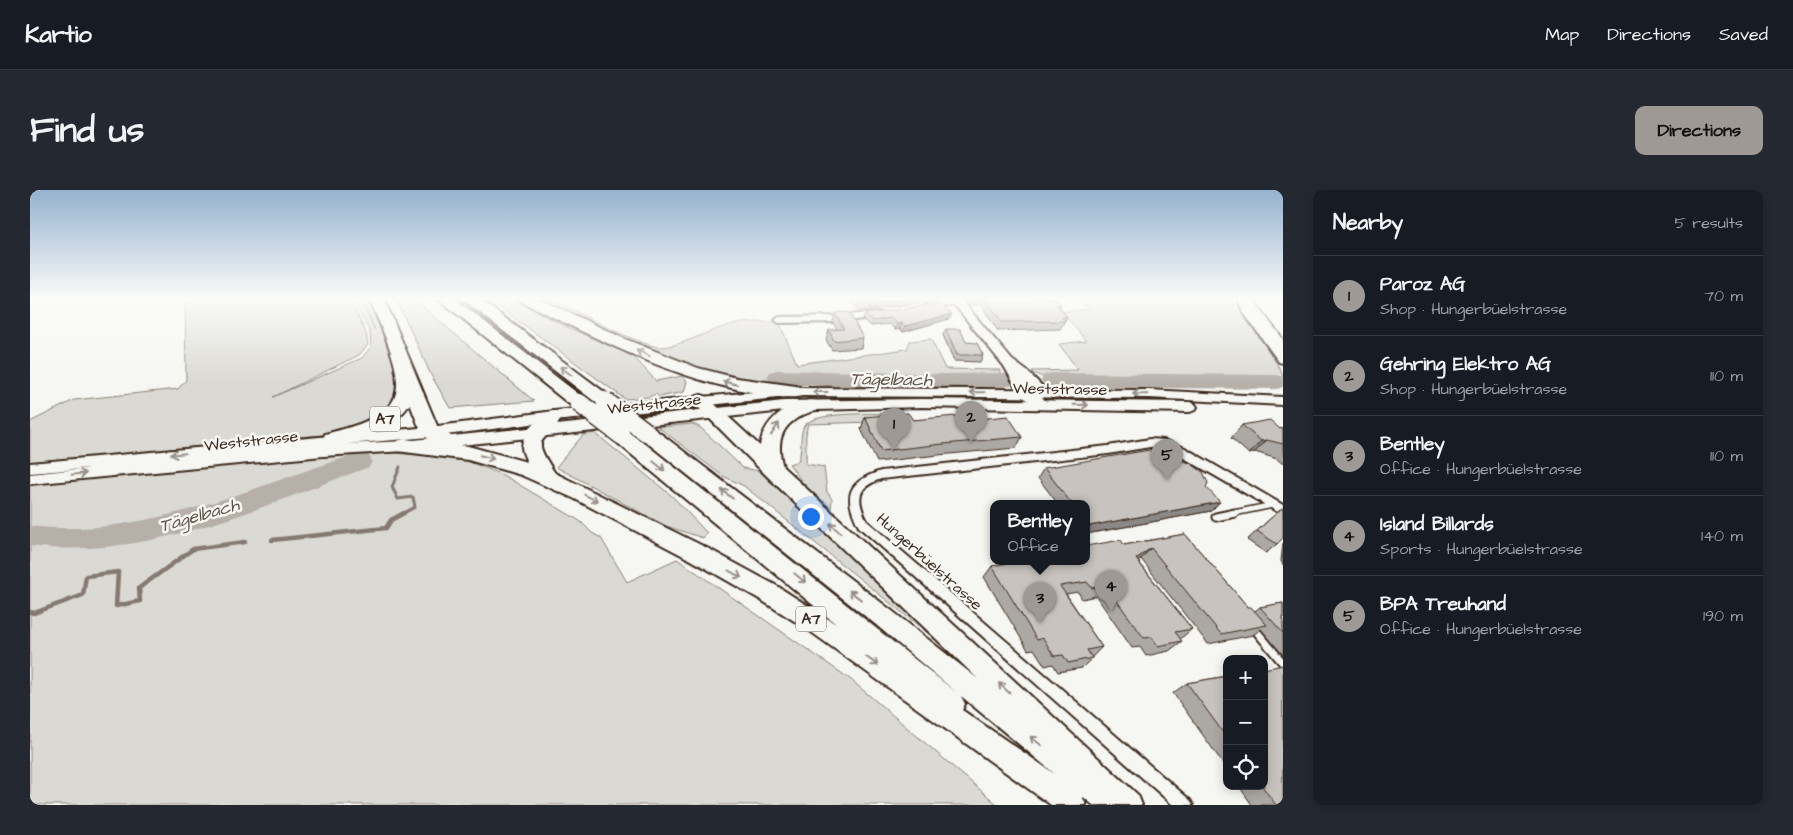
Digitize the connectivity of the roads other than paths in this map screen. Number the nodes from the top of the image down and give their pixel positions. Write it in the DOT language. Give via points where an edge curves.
graph roads {
  1 [pos="388,327"];
  2 [pos="481,327"];
  3 [pos="506,327"];
  4 [pos="588,327"];
  5 [pos="977,327"];
  6 [pos="1260,327"];
  7 [pos="1266,327"];
  8 [pos="1283,349"];
  9 [pos="1283,359"];
  10 [pos="405,369"];
  11 [pos="1015,370"];
  12 [pos="689,371"];
  13 [pos="1024,391"];
  14 [pos="1283,391"];
  15 [pos="796,392"];
  16 [pos="1042,396"];
  17 [pos="1247,399"];
  18 [pos="1283,401"];
  19 [pos="811,405"];
  20 [pos="707,408"];
  21 [pos="1283,410"];
  22 [pos="554,416"];
  23 [pos="690,417"];
  24 [pos="536,432"];
  25 [pos="437,436"];
  26 [pos="332,439"];
  27 [pos="404,446"];
  28 [pos="30,468"];
  29 [pos="775,472"];
  30 [pos="547,477"];
  31 [pos="30,479"];
  32 [pos="1278,508"];
  33 [pos="1216,517"];
  34 [pos="1245,619"];
  35 [pos="1283,663"];
  36 [pos="1064,798"];
  37 [pos="1114,805"];
  38 [pos="1128,805"];
  39 [pos="1185,805"];
  1 -- 10 [label="highway, A7"];
  2 -- 36 [label="highway, A7, one-way, bridge" via="866,632"];
  37 -- 3 [label="highway, one-way, bridge" via="883,617"];
  12 -- 4 [label="highway, one-way"];
  5 -- 11 [label="street"];
  6 -- 9 [label="main road"];
  7 -- 8 [label="main road"];
  10 -- 25 [label="highway, A7"];
  10 -- 26 [label="highway, A7" via="406,393 395,410 366,430"];
  11 -- 13 [label="street"];
  11 -- 16 [label="street"];
  15 -- 12 [label="highway, one-way" via="745,386"];
  12 -- 20 [label="highway" via="702,386"];
  13 -- 15 [label="main road, Weststrasse, one-way"];
  13 -- 16 [label="main road, Weststrasse"];
  14 -- 17 [label="main road, Weststrasse"];
  15 -- 20 [label="main road, Weststrasse"];
  17 -- 16 [label="main road, Weststrasse, one-way" via="1149,394"];
  16 -- 19 [label="main road, Weststrasse"];
  16 -- 21 [label="main road, Weststrasse, one-way"];
  17 -- 18 [label="main road, Weststrasse"];
  19 -- 20 [label="main road, Weststrasse"];
  29 -- 19 [label="highway, one-way" via="769,447 773,430 789,414"];
  20 -- 22 [label="main road, Weststrasse"];
  20 -- 23 [label="highway"];
  20 -- 29 [label="highway"];
  22 -- 24 [label="highway"];
  22 -- 25 [label="main road, Weststrasse"];
  23 -- 24 [label="main road, Weststrasse"];
  24 -- 25 [label="main road, Weststrasse"];
  24 -- 30 [label="highway, A7" via="531,453"];
  25 -- 26 [label="main road, Weststrasse"];
  25 -- 27 [label="main road, Weststrasse"];
  26 -- 28 [label="main road, Weststrasse, one-way"];
  27 -- 30 [label="highway, A7, one-way" via="486,456"];
  31 -- 27 [label="main road, Weststrasse, one-way" via="323,450"];
  38 -- 29 [label="highway, one-way"];
  30 -- 36 [label="highway, A7, one-way" via="701,555 798,611"];
  32 -- 33 [label="lane"];
  32 -- 39 [label="street, Hungerbüelstrasse" via="1181,451 1164,444 1150,443 881,475 860,484 854,497 855,510 864,524"];
  34 -- 35 [label="lane"];
}
